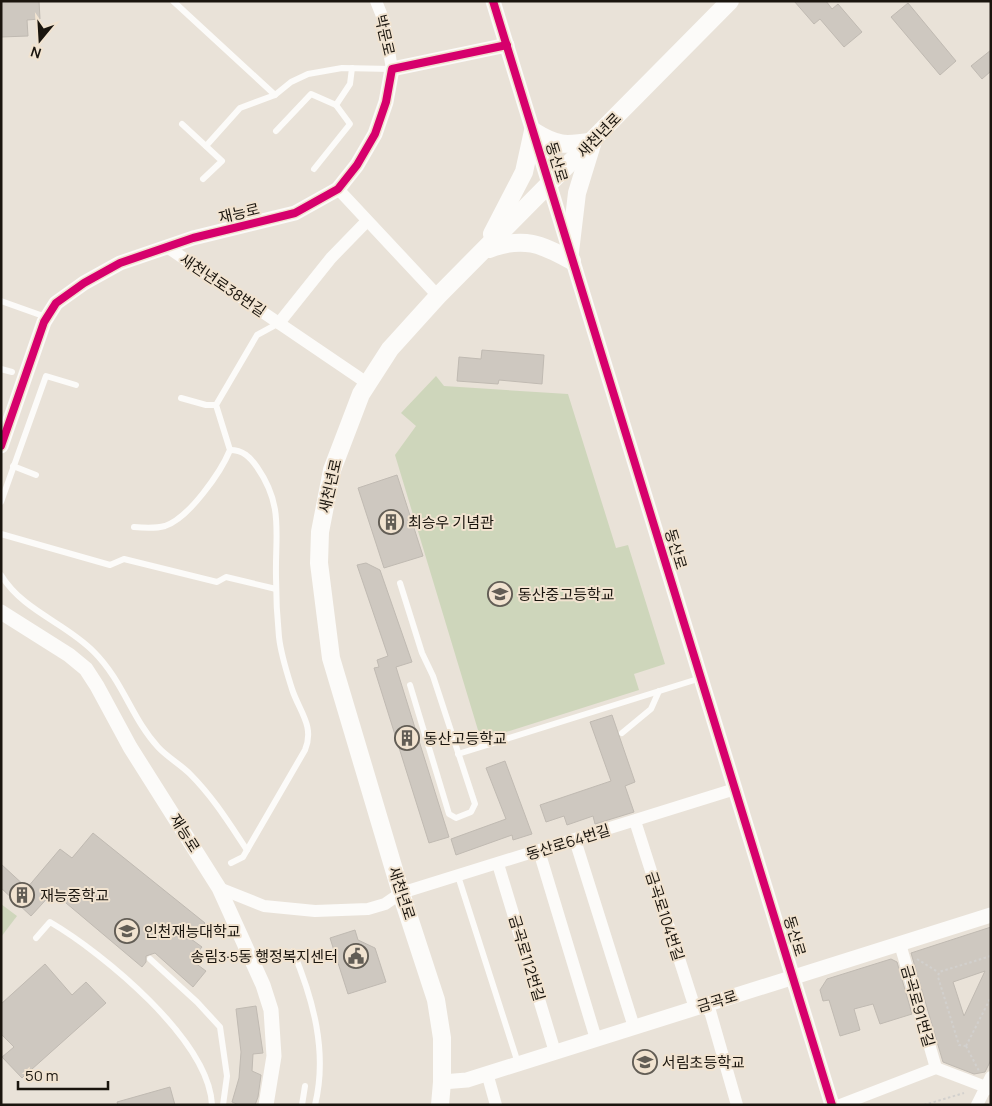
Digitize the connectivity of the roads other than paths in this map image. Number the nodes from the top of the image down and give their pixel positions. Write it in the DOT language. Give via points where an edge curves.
graph roads {
  1 [pos="173,1"];
  2 [pos="376,1"];
  3 [pos="493,1"];
  4 [pos="730,1"];
  5 [pos="507,45"];
  6 [pos="352,68"];
  7 [pos="392,69"];
  8 [pos="275,95"];
  9 [pos="336,105"];
  10 [pos="182,124"];
  11 [pos="276,131"];
  12 [pos="533,131"];
  13 [pos="593,141"];
  14 [pos="206,146"];
  15 [pos="314,169"];
  16 [pos="203,179"];
  17 [pos="549,186"];
  18 [pos="338,189"];
  19 [pos="366,221"];
  20 [pos="167,247"];
  21 [pos="484,250"];
  22 [pos="571,256"];
  23 [pos="438,296"];
  24 [pos="1,301"];
  25 [pos="46,317"];
  26 [pos="279,323"];
  27 [pos="1,369"];
  28 [pos="12,372"];
  29 [pos="367,383"];
  30 [pos="76,385"];
  31 [pos="181,398"];
  32 [pos="216,405"];
  33 [pos="1,446"];
  34 [pos="230,450"];
  35 [pos="13,466"];
  36 [pos="36,475"];
  37 [pos="1,502"];
  38 [pos="134,527"];
  39 [pos="1,534"];
  40 [pos="1,575"];
  41 [pos="400,583"];
  42 [pos="276,589"];
  43 [pos="1,612"];
  44 [pos="701,678"];
  45 [pos="410,685"];
  46 [pos="659,691"];
  47 [pos="622,733"];
  48 [pos="458,754"];
  49 [pos="735,789"];
  50 [pos="635,821"];
  51 [pos="575,840"];
  52 [pos="247,850"];
  53 [pos="539,851"];
  54 [pos="231,863"];
  55 [pos="498,864"];
  56 [pos="458,876"];
  57 [pos="219,888"];
  58 [pos="401,893"];
  59 [pos="991,915"];
  60 [pos="36,938"];
  61 [pos="900,944"];
  62 [pos="292,951"];
  63 [pos="150,959"];
  64 [pos="792,976"];
  65 [pos="701,1005"];
  66 [pos="634,1027"];
  67 [pos="596,1039"];
  68 [pos="555,1052"];
  69 [pos="518,1064"];
  70 [pos="936,1068"];
  71 [pos="487,1073"];
  72 [pos="442,1082"];
  73 [pos="989,1084"];
  74 [pos="305,1086"];
  75 [pos="212,1105"];
  76 [pos="223,1105"];
  77 [pos="266,1105"];
  78 [pos="302,1105"];
  79 [pos="315,1105"];
  80 [pos="440,1105"];
  81 [pos="496,1105"];
  82 [pos="737,1105"];
  83 [pos="832,1105"];
  84 [pos="840,1105"];
  85 [pos="977,1105"];
  1 -- 8 [label="lane"];
  2 -- 7 [label="street, 박문로" via="384,21"];
  3 -- 5 [label="street, 동산로"];
  4 -- 13 [label="main road, 새천년로"];
  5 -- 7 [label="street"];
  5 -- 12 [label="street, 동산로"];
  6 -- 7 [label="lane"];
  6 -- 8 [label="lane" via="308,74"];
  6 -- 9 [label="lane" via="350,84"];
  7 -- 18 [label="street, 재능로" via="386,102 375,134"];
  8 -- 14 [label="lane" via="240,108"];
  9 -- 11 [label="lane" via="311,94"];
  9 -- 15 [label="lane" via="350,124"];
  10 -- 14 [label="lane"];
  12 -- 13 [label="main road" via="567,146"];
  12 -- 17 [label="street, 동산로"];
  12 -- 21 [label="main road" via="524,172"];
  13 -- 17 [label="main road, 새천년로"];
  13 -- 22 [label="main road" via="577,193"];
  14 -- 16 [label="lane" via="222,161"];
  17 -- 21 [label="main road, 새천년로"];
  17 -- 22 [label="street, 동산로"];
  18 -- 19 [label="street"];
  18 -- 20 [label="street, 재능로" via="295,214"];
  19 -- 23 [label="street"];
  19 -- 26 [label="street, 새천년로38번길"];
  20 -- 25 [label="street, 재능로" via="120,263 95,276 56,303"];
  20 -- 26 [label="street, 새천년로38번길"];
  21 -- 22 [label="main road" via="508,242 531,243"];
  21 -- 23 [label="main road, 새천년로"];
  22 -- 44 [label="street, 동산로"];
  23 -- 29 [label="main road, 새천년로" via="390,349"];
  24 -- 25 [label="lane"];
  25 -- 33 [label="street, 재능로"];
  26 -- 29 [label="street, 새천년로38번길"];
  26 -- 32 [label="lane" via="258,336"];
  27 -- 28 [label="lane"];
  29 -- 58 [label="main road, 새천년로" via="342,440 327,489 320,532 320,586 331,658"];
  30 -- 35 [label="lane" via="46,376"];
  31 -- 32 [label="lane"];
  32 -- 34 [label="lane"];
  34 -- 38 [label="lane" via="220,471 179,519 166,526"];
  34 -- 42 [label="lane" via="243,452 252,460 272,492 277,520"];
  35 -- 36 [label="lane"];
  35 -- 37 [label="lane"];
  39 -- 42 [label="lane" via="110,565 124,559 217,582 226,577"];
  40 -- 52 [label="lane" via="9,588 34,610 93,650 107,666 158,748 188,772 216,801"];
  41 -- 48 [label="lane"];
  42 -- 52 [label="lane" via="284,658 309,735 305,750"];
  43 -- 57 [label="street, 재능로" via="86,669 130,747"];
  44 -- 46 [label="lane"];
  44 -- 49 [label="street, 동산로"];
  45 -- 48 [label="lane" via="450,814 456,818 471,812 475,804"];
  46 -- 47 [label="lane" via="651,709"];
  46 -- 48 [label="lane"];
  49 -- 50 [label="street, 동산로64번길"];
  49 -- 64 [label="street, 동산로"];
  50 -- 51 [label="street, 동산로64번길"];
  50 -- 65 [label="street, 금곡로104번길" via="693,1002"];
  51 -- 53 [label="street, 동산로64번길"];
  51 -- 66 [label="street"];
  52 -- 54 [label="lane" via="243,857"];
  53 -- 55 [label="street, 동산로64번길"];
  53 -- 67 [label="street"];
  55 -- 56 [label="street, 동산로64번길"];
  55 -- 68 [label="street, 금곡로112번길"];
  56 -- 58 [label="street, 동산로64번길"];
  56 -- 69 [label="lane"];
  57 -- 58 [label="street, 동산로64번길" via="264,906 315,911 368,909 385,904"];
  57 -- 77 [label="street, 재능로" via="271,1010 274,1056"];
  58 -- 72 [label="main road, 새천년로" via="436,1000 442,1038"];
  59 -- 61 [label="street, 금곡로"];
  60 -- 75 [label="lane" via="50,922 82,942 132,985 176,1030 195,1057 211,1092"];
  61 -- 64 [label="street, 금곡로"];
  61 -- 70 [label="street, 금곡로91번길"];
  62 -- 79 [label="lane" via="314,1007 320,1066"];
  63 -- 76 [label="lane" via="220,1026 227,1076"];
  64 -- 65 [label="street, 금곡로"];
  64 -- 83 [label="street, 동산로"];
  65 -- 66 [label="street, 금곡로"];
  65 -- 82 [label="street" via="710,1011"];
  66 -- 67 [label="street, 금곡로"];
  67 -- 68 [label="street, 금곡로"];
  68 -- 69 [label="street, 금곡로"];
  69 -- 71 [label="street, 금곡로"];
  70 -- 73 [label="street"];
  70 -- 84 [label="street"];
  71 -- 72 [label="street, 금곡로" via="467,1080"];
  71 -- 81 [label="street"];
  72 -- 80 [label="main road, 새천년로"];
  73 -- 85 [label="street"];
  74 -- 78 [label="lane"];
}
